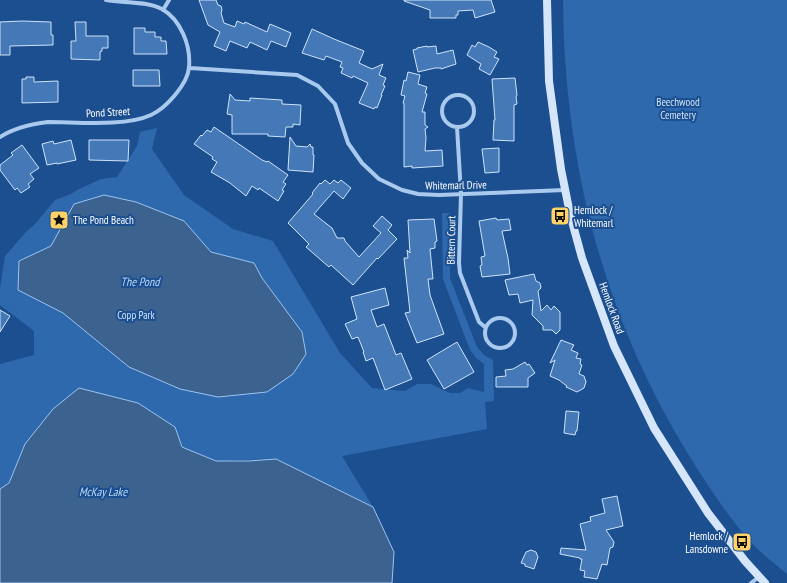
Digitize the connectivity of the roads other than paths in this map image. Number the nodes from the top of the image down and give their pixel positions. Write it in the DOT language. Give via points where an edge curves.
graph roads {
  1 [pos="106,0"];
  2 [pos="169,0"];
  3 [pos="547,0"];
  4 [pos="163,10"];
  5 [pos="190,68"];
  6 [pos="457,126"];
  7 [pos="0,137"];
  8 [pos="565,190"];
  9 [pos="461,194"];
  10 [pos="485,327"];
  11 [pos="759,577"];
  12 [pos="751,583"];
  13 [pos="765,583"];
  1 -- 4 [label="street" via="147,4"];
  2 -- 4 [label="street"];
  3 -- 8 [label="main road, Hemlock Road" via="549,81"];
  4 -- 5 [label="street" via="175,20 183,32"];
  5 -- 7 [label="street, Pond Street" via="178,92 162,109 151,115 121,122 38,123"];
  5 -- 9 [label="street, Whitemarl Drive" via="297,75 318,86 335,104 348,143 362,163 379,179 402,190 418,194"];
  6 -- 6 [label="street" via="447,123 442,109 450,97 460,95 469,100 474,110 467,124"];
  6 -- 9 [label="street, Bittern Court"];
  8 -- 9 [label="street, Whitemarl Drive"];
  8 -- 11 [label="main road, Hemlock Road" via="582,258 614,346 654,428 708,513"];
  9 -- 10 [label="street, Bittern Court" via="460,273 479,322"];
  10 -- 10 [label="street, Bittern Court" via="492,319 502,317 514,326 515,336 505,347 495,347 487,342"];
  11 -- 12 [label="street"];
  11 -- 13 [label="main road, Hemlock Road"];
}
